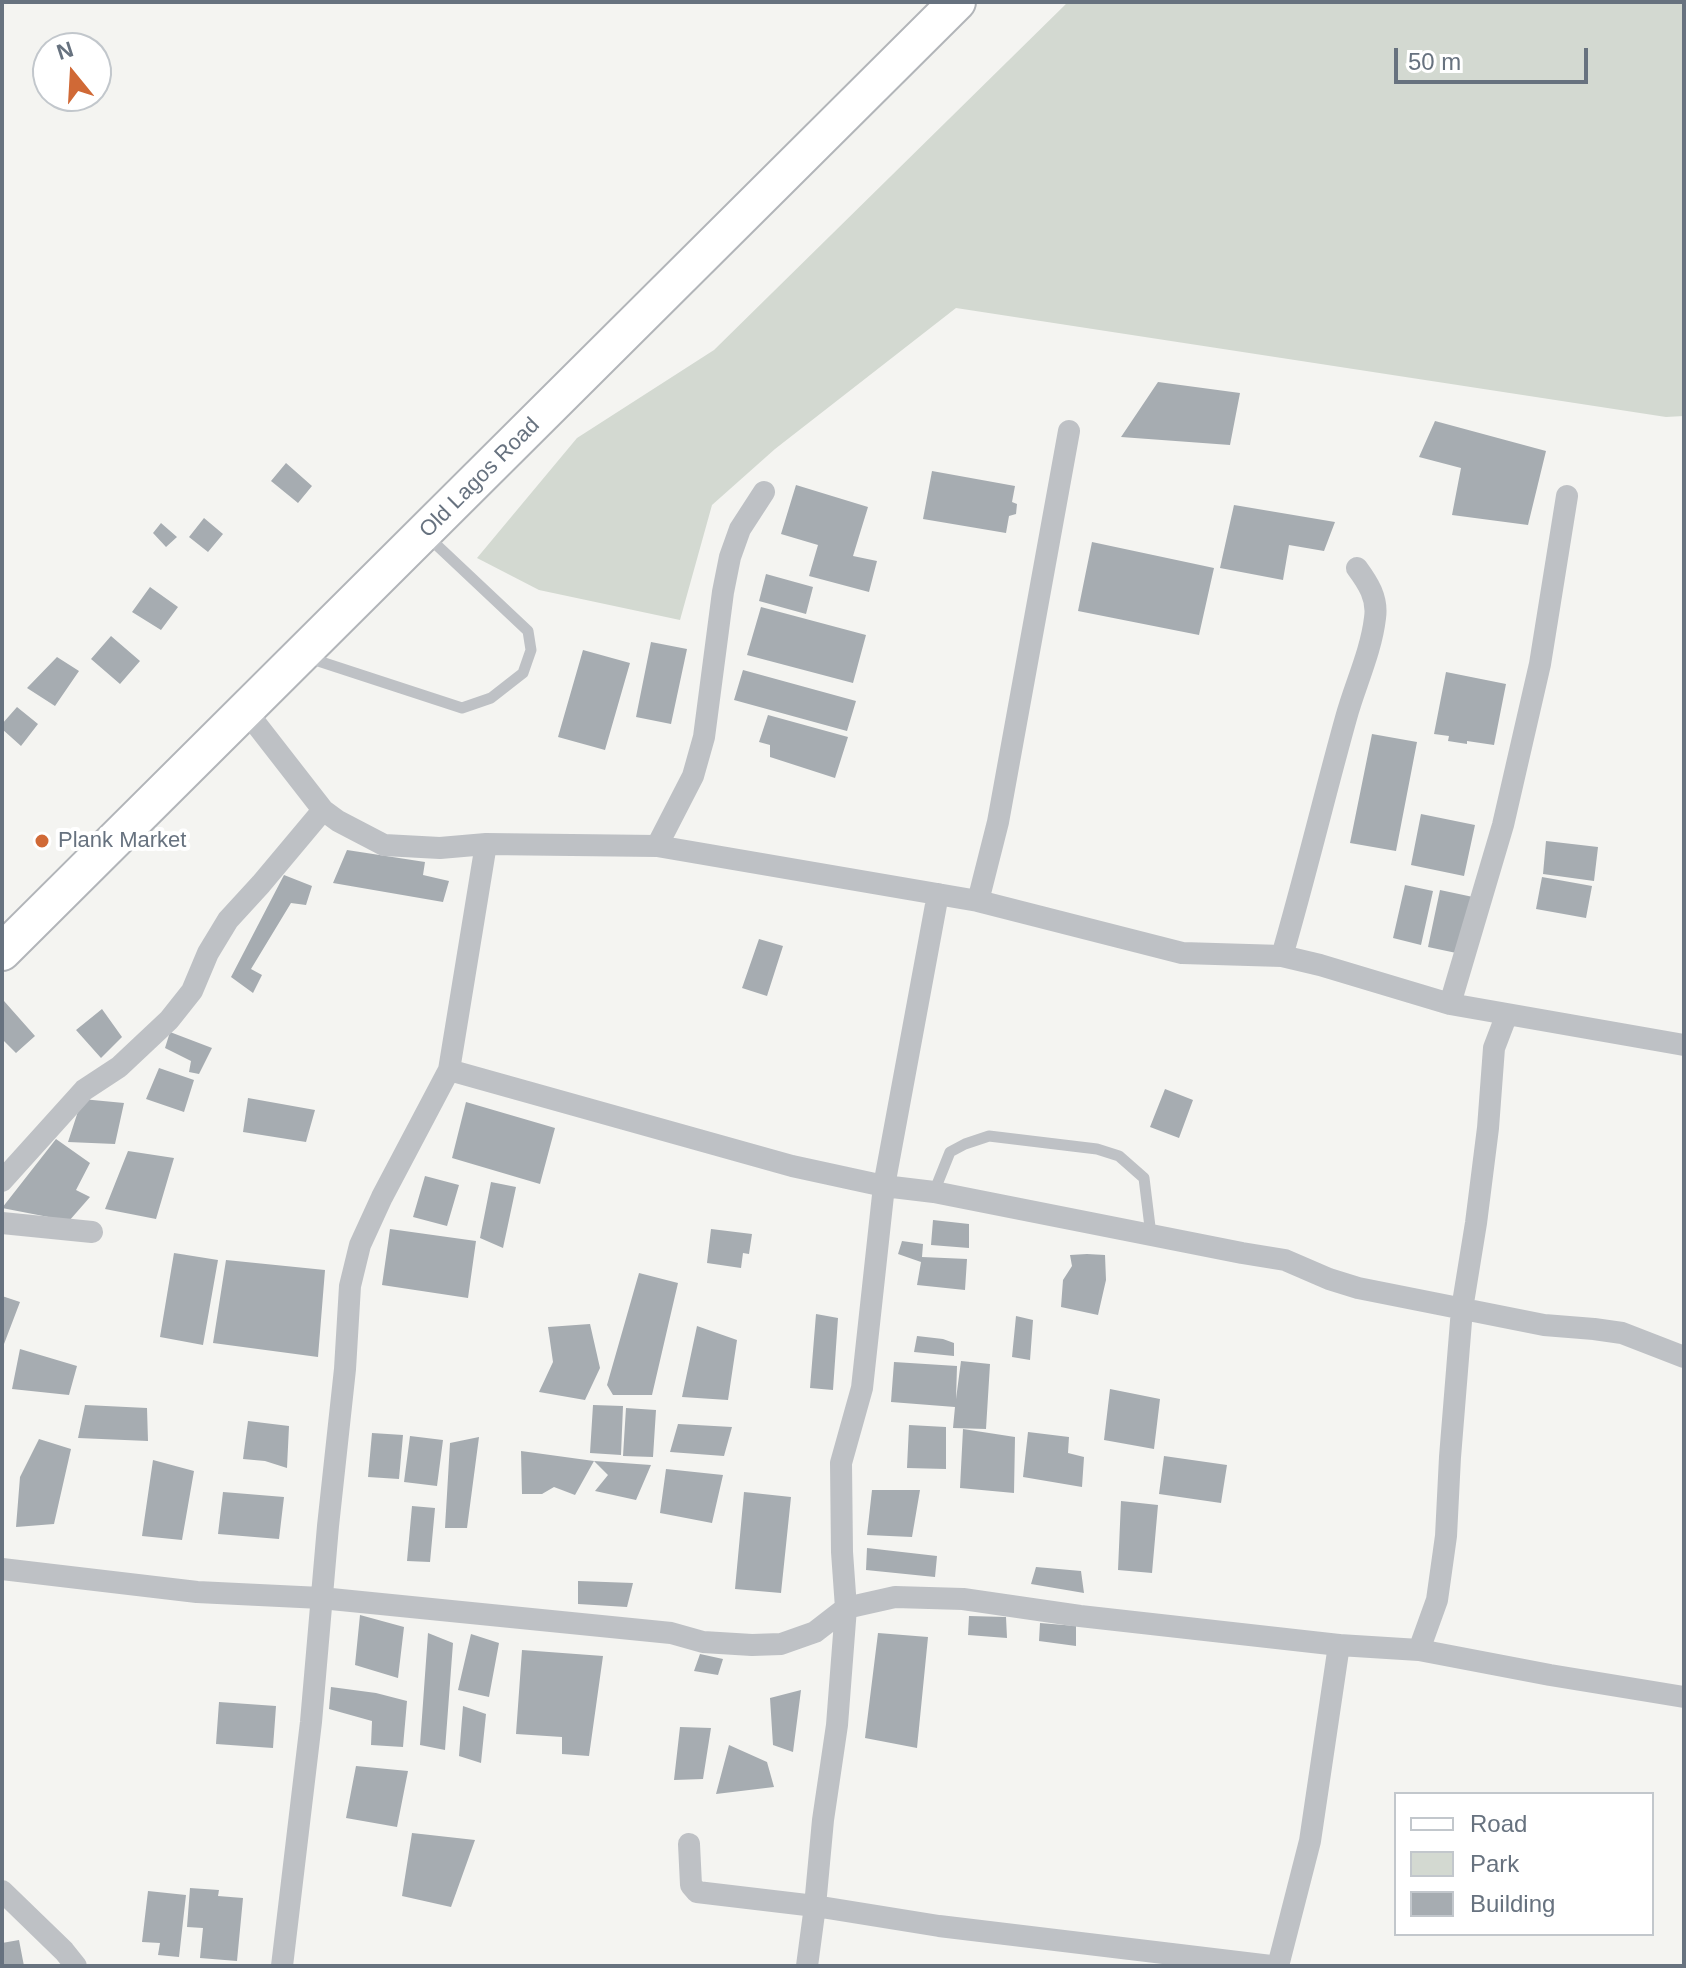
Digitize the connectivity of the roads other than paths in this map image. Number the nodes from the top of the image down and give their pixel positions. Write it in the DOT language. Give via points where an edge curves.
graph roads {
  1 [pos="957,2"];
  2 [pos="1069,431"];
  3 [pos="764,492"];
  4 [pos="1567,496"];
  5 [pos="424,533"];
  6 [pos="1357,568"];
  7 [pos="302,655"];
  8 [pos="246,711"];
  9 [pos="323,810"];
  10 [pos="486,844"];
  11 [pos="657,846"];
  12 [pos="938,894"];
  13 [pos="978,901"];
  14 [pos="2,952"];
  15 [pos="1282,956"];
  16 [pos="1450,1004"];
  17 [pos="1507,1014"];
  18 [pos="1684,1045"];
  19 [pos="449,1070"];
  20 [pos="2,1181"];
  21 [pos="884,1186"];
  22 [pos="934,1192"];
  23 [pos="2,1223"];
  24 [pos="92,1232"];
  25 [pos="1151,1235"];
  26 [pos="1462,1309"];
  27 [pos="1684,1357"];
  28 [pos="2,1569"];
  29 [pos="321,1598"];
  30 [pos="846,1608"];
  31 [pos="1339,1645"];
  32 [pos="1419,1650"];
  33 [pos="1684,1697"];
  34 [pos="689,1844"];
  35 [pos="2,1891"];
  36 [pos="815,1906"];
  37 [pos="76,1966"];
  38 [pos="282,1966"];
  39 [pos="807,1966"];
  40 [pos="1271,1966"];
  41 [pos="1278,1966"];
  1 -- 5 [label="main road, Old Lagos Road"];
  2 -- 13 [label="street" via="998,822"];
  3 -- 11 [label="street" via="740,529 730,557 704,737 693,776"];
  4 -- 16 [label="street" via="1540,664 1510,796"];
  5 -- 7 [label="main road, Old Lagos Road"];
  5 -- 7 [label="lane" via="528,631 531,650 523,673 491,698 462,708"];
  6 -- 15 [label="street" via="1372,589 1376,615"];
  7 -- 8 [label="main road, Old Lagos Road"];
  8 -- 9 [label="street"];
  8 -- 14 [label="main road, Old Lagos Road"];
  9 -- 10 [label="street" via="384,845"];
  9 -- 20 [label="street" via="228,920 192,991 169,1020 119,1067 84,1090"];
  10 -- 11 [label="street"];
  10 -- 19 [label="street"];
  11 -- 12 [label="street"];
  12 -- 13 [label="street"];
  12 -- 21 [label="street"];
  13 -- 15 [label="street" via="1182,953"];
  15 -- 16 [label="street"];
  16 -- 17 [label="street"];
  17 -- 18 [label="street"];
  17 -- 26 [label="street" via="1494,1048"];
  19 -- 21 [label="street" via="792,1166"];
  19 -- 29 [label="street" via="360,1245 350,1286"];
  21 -- 22 [label="street"];
  21 -- 30 [label="street" via="862,1388 841,1463"];
  22 -- 25 [label="street"];
  22 -- 25 [label="lane" via="950,1152 989,1136 1097,1149 1119,1156 1144,1178"];
  23 -- 24 [label="street"];
  25 -- 26 [label="street" via="1285,1260 1358,1288"];
  26 -- 27 [label="street" via="1622,1333"];
  26 -- 32 [label="street" via="1446,1536 1437,1600"];
  28 -- 29 [label="street" via="197,1592"];
  29 -- 30 [label="street" via="752,1645 781,1644 815,1632"];
  29 -- 38 [label="street"];
  30 -- 31 [label="street" via="895,1597 963,1599"];
  30 -- 36 [label="street"];
  31 -- 32 [label="street"];
  31 -- 41 [label="street" via="1310,1841"];
  32 -- 33 [label="street"];
  34 -- 36 [label="street" via="691,1885 697,1892"];
  35 -- 37 [label="street"];
  36 -- 39 [label="street"];
  36 -- 40 [label="street"];
}
